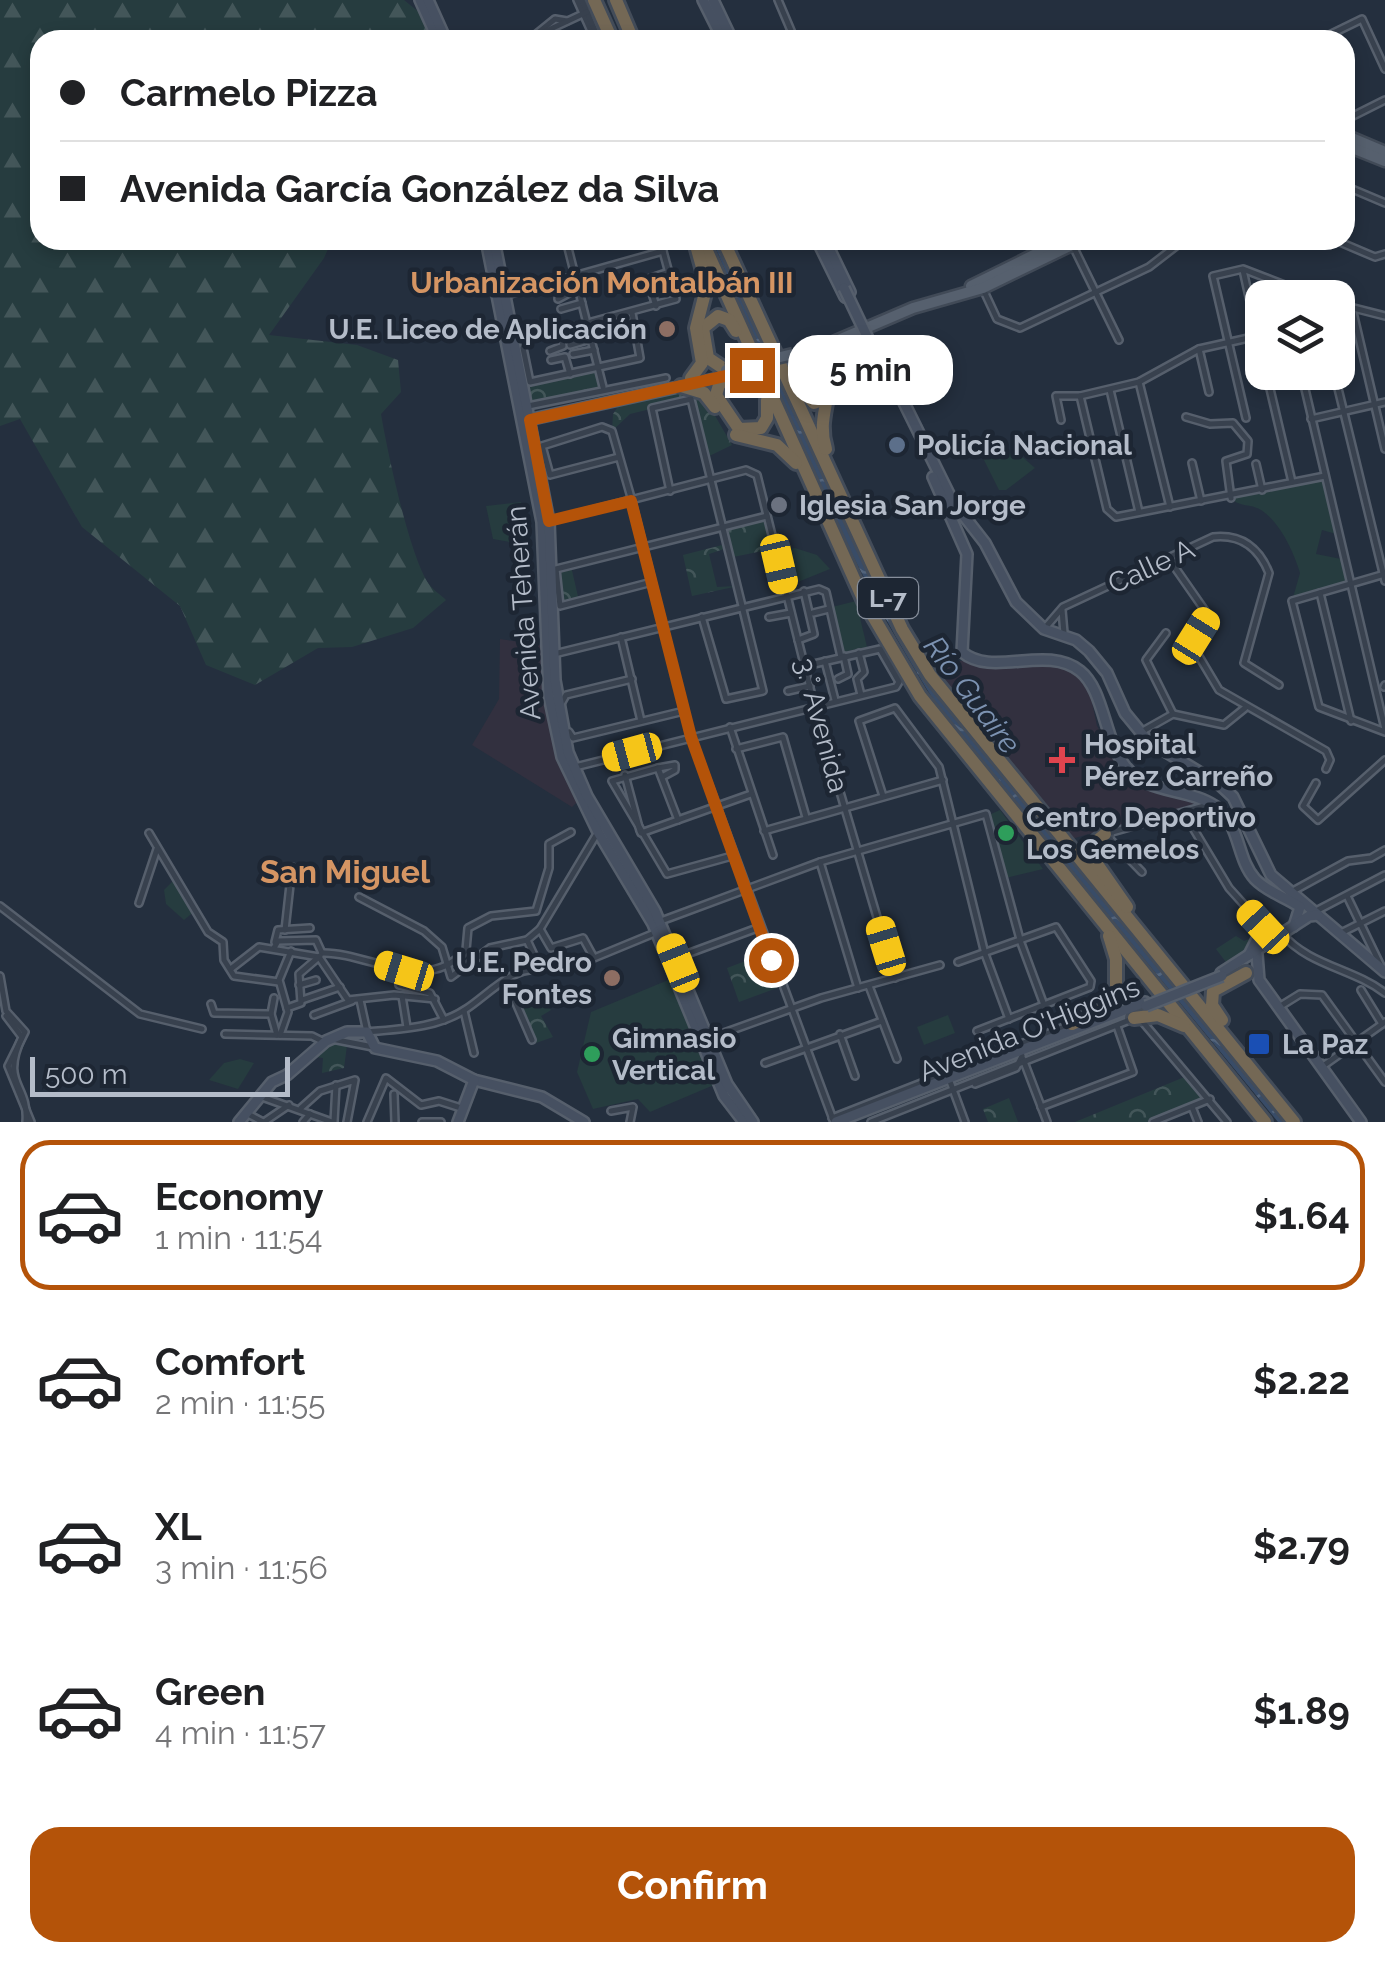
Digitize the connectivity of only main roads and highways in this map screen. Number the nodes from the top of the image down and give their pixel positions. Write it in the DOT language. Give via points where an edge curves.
graph roads {
  1 [pos="420,0"];
  2 [pos="428,0"];
  3 [pos="616,0"];
  4 [pos="703,0"];
  5 [pos="713,0"];
  6 [pos="588,8"];
  7 [pos="434,30"];
  8 [pos="442,30"];
  9 [pos="604,30"];
  10 [pos="630,30"];
  11 [pos="718,30"];
  12 [pos="727,30"];
  13 [pos="1355,139"];
  14 [pos="1355,149"];
  15 [pos="1385,152"];
  16 [pos="1385,162"];
  17 [pos="489,250"];
  18 [pos="495,250"];
  19 [pos="700,250"];
  20 [pos="703,250"];
  21 [pos="727,250"];
  22 [pos="824,250"];
  23 [pos="827,250"];
  24 [pos="1054,250"];
  25 [pos="829,257"];
  26 [pos="501,296"];
  27 [pos="863,327"];
  28 [pos="762,329"];
  29 [pos="819,350"];
  30 [pos="728,373"];
  31 [pos="760,374"];
  32 [pos="686,382"];
  33 [pos="898,398"];
  34 [pos="769,405"];
  35 [pos="526,415"];
  36 [pos="796,463"];
  37 [pos="849,512"];
  38 [pos="968,520"];
  39 [pos="958,528"];
  40 [pos="832,530"];
  41 [pos="981,537"];
  42 [pos="965,546"];
  43 [pos="550,654"];
  44 [pos="1105,834"];
  45 [pos="1096,912"];
  46 [pos="1316,914"];
  47 [pos="657,926"];
  48 [pos="1294,926"];
  49 [pos="1263,927"];
  50 [pos="1151,947"];
  51 [pos="1256,954"];
  52 [pos="1383,969"];
  53 [pos="1248,972"];
  54 [pos="1153,983"];
  55 [pos="1145,1004"];
  56 [pos="1132,1012"];
  57 [pos="1072,1024"];
  58 [pos="1192,1030"];
  59 [pos="1006,1049"];
  60 [pos="1021,1058"];
  61 [pos="1248,1064"];
  62 [pos="474,1080"];
  63 [pos="950,1082"];
  64 [pos="242,1118"];
  65 [pos="835,1120"];
  66 [pos="748,1121"];
  67 [pos="458,1122"];
  68 [pos="584,1122"];
  69 [pos="852,1122"];
  70 [pos="1265,1122"];
  71 [pos="1294,1122"];
  72 [pos="1361,1122"];
  1 -- 7 [label="main road"];
  2 -- 8 [label="main road"];
  3 -- 10 [label="highway"];
  4 -- 11 [label="main road"];
  5 -- 12 [label="main road"];
  6 -- 9 [label="highway"];
  13 -- 15 [label="main road"];
  14 -- 16 [label="main road"];
  17 -- 26 [label="main road, Avenida Teherán"];
  18 -- 26 [label="main road, Avenida Teherán"];
  19 -- 32 [label="highway" via="707,292 696,328 702,365"];
  20 -- 31 [label="highway, L-7"];
  21 -- 28 [label="highway, L-7"];
  22 -- 25 [label="main road"];
  23 -- 25 [label="main road"];
  24 -- 27 [label="main road" via="982,285"];
  25 -- 27 [label="main road"];
  25 -- 33 [label="main road, bridge"];
  26 -- 35 [label="main road, Avenida Teherán"];
  27 -- 29 [label="main road"];
  27 -- 33 [label="main road"];
  28 -- 29 [label="highway" via="804,396 816,403 824,396"];
  28 -- 37 [label="highway, L-7"];
  29 -- 30 [label="main road, bridge"];
  29 -- 37 [label="highway" via="830,392 822,436"];
  30 -- 32 [label="main road"];
  30 -- 34 [label="highway" via="716,395 738,428 760,428"];
  30 -- 34 [label="highway" via="708,358 703,334 718,316 732,324"];
  31 -- 34 [label="highway"];
  31 -- 40 [label="highway, L-7"];
  32 -- 35 [label="main road"];
  32 -- 36 [label="highway" via="704,392 738,437 777,445"];
  33 -- 38 [label="main road"];
  33 -- 39 [label="main road"];
  34 -- 36 [label="highway"];
  35 -- 43 [label="main road, Avenida Teherán" via="545,521"];
  36 -- 40 [label="highway"];
  37 -- 50 [label="highway, L-7" via="930,675"];
  38 -- 39 [label="main road" via="968,530"];
  38 -- 41 [label="main road"];
  39 -- 42 [label="main road"];
  40 -- 45 [label="highway, L-7" via="920,696"];
  41 -- 42 [label="main road" via="970,536"];
  41 -- 46 [label="main road" via="1016,602 1098,662 1124,712 1156,748 1228,791 1269,872"];
  42 -- 48 [label="main road" via="962,652 973,660 1049,659 1072,666 1089,681 1112,745 1134,776 1211,804 1232,825 1253,877 1300,907"];
  43 -- 47 [label="main road, Avenida Teherán" via="573,767"];
  43 -- 47 [label="main road, Avenida Teherán" via="552,721 562,758 598,832"];
  44 -- 50 [label="highway" via="1093,844 1092,856"];
  45 -- 54 [label="highway, L-7"];
  45 -- 57 [label="highway" via="1115,949 1116,998"];
  46 -- 48 [label="main road, Avenida O'Higgins"];
  46 -- 52 [label="main road"];
  47 -- 66 [label="main road, Avenida Teherán"];
  47 -- 66 [label="main road, Avenida Teherán" via="714,1072"];
  48 -- 51 [label="main road, Avenida O'Higgins"];
  49 -- 53 [label="main road"];
  50 -- 61 [label="highway, L-7"];
  51 -- 53 [label="main road"];
  51 -- 53 [label="main road, Avenida O'Higgins"];
  53 -- 55 [label="main road, Avenida O'Higgins, bridge" via="1222,974"];
  53 -- 61 [label="highway" via="1224,981 1211,999"];
  53 -- 72 [label="main road"];
  54 -- 56 [label="highway" via="1134,966 1122,966 1120,998"];
  54 -- 58 [label="highway, L-7"];
  55 -- 56 [label="main road, Avenida O'Higgins"];
  55 -- 60 [label="main road, Avenida O'Higgins"];
  56 -- 58 [label="highway" via="1164,1016"];
  56 -- 60 [label="main road, Avenida O'Higgins"];
  58 -- 70 [label="highway, L-7"];
  59 -- 60 [label="main road"];
  60 -- 63 [label="main road, Avenida O'Higgins"];
  61 -- 71 [label="highway, L-7"];
  62 -- 64 [label="main road" via="438,1061 372,1046 367,1032 348,1032 327,1040"];
  62 -- 67 [label="main road"];
  62 -- 68 [label="main road" via="542,1097"];
  63 -- 65 [label="main road, Avenida O'Higgins"];
  63 -- 69 [label="main road, Avenida O'Higgins"];
}
